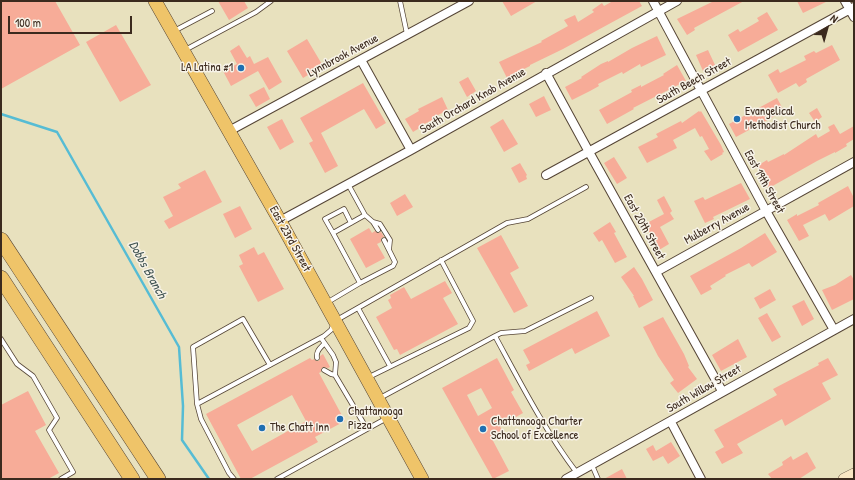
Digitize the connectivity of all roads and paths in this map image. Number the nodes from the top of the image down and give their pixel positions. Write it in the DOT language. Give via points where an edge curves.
graph roads {
  1 [pos="157,1"];
  2 [pos="271,1"];
  3 [pos="400,1"];
  4 [pos="469,1"];
  5 [pos="653,1"];
  6 [pos="677,1"];
  7 [pos="845,1"];
  8 [pos="852,8"];
  9 [pos="212,11"];
  10 [pos="659,11"];
  11 [pos="854,17"];
  12 [pos="172,32"];
  13 [pos="408,34"];
  14 [pos="183,51"];
  15 [pos="361,60"];
  16 [pos="546,73"];
  17 [pos="702,91"];
  18 [pos="229,131"];
  19 [pos="411,150"];
  20 [pos="588,152"];
  21 [pos="854,162"];
  22 [pos="546,176"];
  23 [pos="348,184"];
  24 [pos="586,187"];
  25 [pos="766,210"];
  26 [pos="365,214"];
  27 [pos="280,221"];
  28 [pos="373,222"];
  29 [pos="351,223"];
  30 [pos="378,230"];
  31 [pos="333,233"];
  32 [pos="1,240"];
  33 [pos="384,240"];
  34 [pos="389,250"];
  35 [pos="441,260"];
  36 [pos="656,272"];
  37 [pos="1,278"];
  38 [pos="360,283"];
  39 [pos="591,298"];
  40 [pos="326,304"];
  41 [pos="358,308"];
  42 [pos="854,319"];
  43 [pos="335,321"];
  44 [pos="834,330"];
  45 [pos="494,336"];
  46 [pos="321,338"];
  47 [pos="1,339"];
  48 [pos="324,344"];
  49 [pos="317,358"];
  50 [pos="270,365"];
  51 [pos="390,366"];
  52 [pos="324,370"];
  53 [pos="335,375"];
  54 [pos="367,378"];
  55 [pos="722,391"];
  56 [pos="378,399"];
  57 [pos="197,404"];
  58 [pos="388,417"];
  59 [pos="670,422"];
  60 [pos="96,424"];
  61 [pos="367,429"];
  62 [pos="592,465"];
  63 [pos="577,473"];
  64 [pos="854,474"];
  65 [pos="60,479"];
  66 [pos="122,479"];
  67 [pos="132,479"];
  68 [pos="158,479"];
  69 [pos="234,479"];
  70 [pos="277,479"];
  71 [pos="422,479"];
  72 [pos="566,479"];
  73 [pos="598,479"];
  74 [pos="701,479"];
  75 [pos="844,479"];
  1 -- 12 [label="main road, East 23rd Street"];
  2 -- 14 [label="lane" via="256,12"];
  3 -- 13 [label="lane"];
  4 -- 13 [label="street, Lynnbrook Avenue"];
  5 -- 10 [label="street, East 19th Street"];
  6 -- 10 [label="street, South Orchard Knob Avenue"];
  7 -- 8 [label="street"];
  8 -- 11 [label="street"];
  8 -- 17 [label="street, South Beech Street"];
  9 -- 12 [label="lane"];
  10 -- 16 [label="street, South Orchard Knob Avenue"];
  10 -- 17 [label="street, East 19th Street"];
  12 -- 14 [label="main road, East 23rd Street"];
  13 -- 15 [label="street, Lynnbrook Avenue"];
  14 -- 18 [label="main road, East 23rd Street"];
  15 -- 18 [label="street, Lynnbrook Avenue"];
  15 -- 19 [label="street"];
  16 -- 19 [label="street, South Orchard Knob Avenue"];
  16 -- 20 [label="street, East 20th Street"];
  17 -- 20 [label="street, South Beech Street"];
  17 -- 25 [label="street, East 19th Street"];
  18 -- 27 [label="main road, East 23rd Street"];
  19 -- 23 [label="street, South Orchard Knob Avenue"];
  20 -- 22 [label="street, South Beech Street"];
  20 -- 36 [label="street, East 20th Street"];
  21 -- 25 [label="street, Mulberry Avenue"];
  23 -- 26 [label="lane"];
  23 -- 27 [label="street, South Orchard Knob Avenue"];
  24 -- 35 [label="lane" via="528,219 507,223"];
  25 -- 36 [label="street, Mulberry Avenue"];
  25 -- 44 [label="street, East 19th Street"];
  26 -- 28 [label="lane"];
  26 -- 29 [label="lane"];
  27 -- 40 [label="main road, East 23rd Street"];
  28 -- 30 [label="lane"];
  28 -- 34 [label="lane" via="380,224 390,240"];
  29 -- 31 [label="lane"];
  29 -- 31 [label="lane" via="344,209 325,219"];
  31 -- 38 [label="lane"];
  32 -- 68 [label="highway"];
  33 -- 34 [label="lane"];
  34 -- 38 [label="lane" via="395,262 393,266"];
  35 -- 41 [label="lane"];
  35 -- 51 [label="lane" via="473,321 469,328"];
  36 -- 55 [label="street, East 20th Street"];
  37 -- 60 [label="highway"];
  38 -- 40 [label="lane"];
  39 -- 45 [label="lane" via="525,331"];
  40 -- 43 [label="main road, East 23rd Street"];
  41 -- 43 [label="lane"];
  41 -- 51 [label="lane"];
  42 -- 44 [label="street, South Willow Street"];
  43 -- 46 [label="lane" via="331,330"];
  43 -- 54 [label="main road, East 23rd Street"];
  44 -- 55 [label="street, South Willow Street"];
  45 -- 56 [label="lane"];
  45 -- 63 [label="lane"];
  46 -- 48 [label="lane"];
  46 -- 50 [label="lane"];
  47 -- 65 [label="lane" via="17,364 32,376 57,418 49,430 73,472"];
  48 -- 49 [label="lane" via="316,354"];
  48 -- 53 [label="lane" via="336,362"];
  50 -- 57 [label="lane"];
  50 -- 57 [label="lane" via="243,319 193,347"];
  51 -- 54 [label="lane"];
  52 -- 53 [label="lane"];
  53 -- 61 [label="lane"];
  54 -- 56 [label="main road, East 23rd Street"];
  55 -- 59 [label="street, South Willow Street"];
  56 -- 58 [label="main road, East 23rd Street"];
  57 -- 69 [label="lane" via="201,419"];
  58 -- 61 [label="lane"];
  58 -- 71 [label="main road, East 23rd Street"];
  59 -- 62 [label="street, South Willow Street"];
  59 -- 74 [label="street"];
  60 -- 66 [label="highway"];
  60 -- 67 [label="highway"];
  61 -- 70 [label="lane"];
  62 -- 63 [label="street, South Willow Street"];
  62 -- 73 [label="lane"];
  63 -- 72 [label="street, South Willow Street"];
  64 -- 75 [label="main road"];
}
